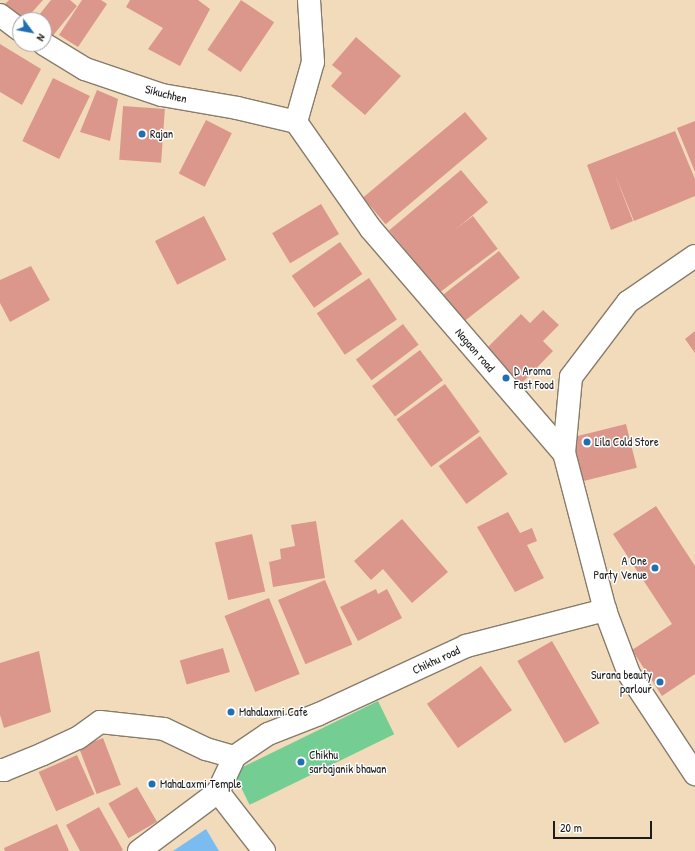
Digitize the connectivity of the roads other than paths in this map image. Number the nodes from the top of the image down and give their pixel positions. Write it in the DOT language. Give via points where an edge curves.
graph roads {
  1 [pos="309,0"];
  2 [pos="0,15"];
  3 [pos="12,24"];
  4 [pos="52,49"];
  5 [pos="296,122"];
  6 [pos="695,256"];
  7 [pos="564,453"];
  8 [pos="605,610"];
  9 [pos="234,757"];
  10 [pos="0,770"];
  11 [pos="695,774"];
  12 [pos="218,792"];
  13 [pos="139,851"];
  14 [pos="264,851"];
  1 -- 5 [label="street" via="313,62"];
  2 -- 3 [label="street"];
  4 -- 5 [label="street, Sikuchhen" via="85,69 162,95 238,108"];
  5 -- 7 [label="street, Nagaon road" via="372,229"];
  6 -- 7 [label="street" via="628,302 572,377"];
  7 -- 8 [label="street"];
  8 -- 9 [label="street, Chikhu road" via="466,646 319,714 268,734"];
  8 -- 11 [label="street" via="629,674"];
  9 -- 10 [label="street" via="206,749 164,729 100,722 78,738"];
  9 -- 12 [label="street"];
  12 -- 13 [label="street"];
  12 -- 14 [label="street"];
}
